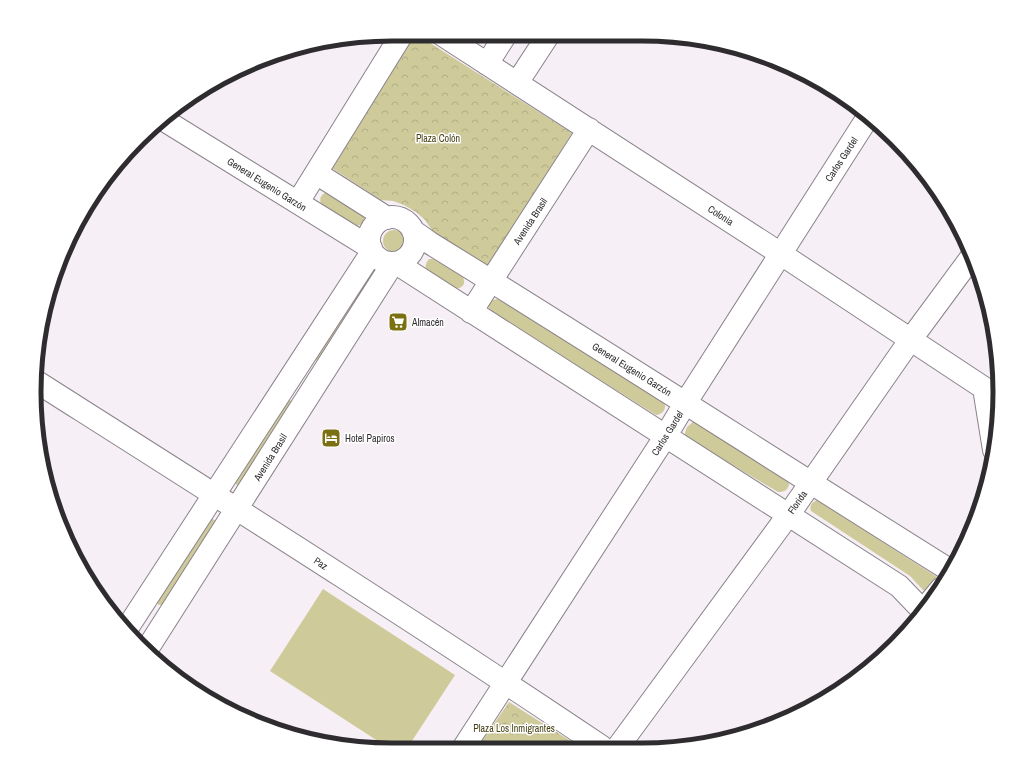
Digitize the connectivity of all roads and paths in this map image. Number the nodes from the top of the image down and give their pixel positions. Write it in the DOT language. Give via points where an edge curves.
graph roads {
  1 [pos="398,41"];
  2 [pos="452,41"];
  3 [pos="502,41"];
  4 [pos="544,41"];
  5 [pos="487,64"];
  6 [pos="517,83"];
  7 [pos="168,122"];
  8 [pos="865,122"];
  9 [pos="589,129"];
  10 [pos="316,173"];
  11 [pos="298,202"];
  12 [pos="387,218"];
  13 [pos="414,231"];
  14 [pos="372,250"];
  15 [pos="781,254"];
  16 [pos="967,261"];
  17 [pos="395,263"];
  18 [pos="491,281"];
  19 [pos="471,312"];
  20 [pos="911,339"];
  21 [pos="41,385"];
  22 [pos="992,393"];
  23 [pos="686,402"];
  24 [pos="992,405"];
  25 [pos="666,437"];
  26 [pos="810,483"];
  27 [pos="214,494"];
  28 [pos="237,509"];
  29 [pos="789,514"];
  30 [pos="946,568"];
  31 [pos="919,607"];
  32 [pos="129,625"];
  33 [pos="150,645"];
  34 [pos="506,682"];
  35 [pos="467,743"];
  36 [pos="596,743"];
  37 [pos="621,743"];
  1 -- 10 [label="street"];
  2 -- 5 [label="street, Colonia"];
  3 -- 5 [label="street"];
  4 -- 6 [label="street"];
  5 -- 6 [label="street, Colonia"];
  6 -- 9 [label="street, Colonia"];
  7 -- 11 [label="street, General Eugenio Garzón"];
  8 -- 15 [label="street, Carlos Gardel"];
  9 -- 15 [label="street, Colonia"];
  9 -- 18 [label="street, Avenida Brasil"];
  10 -- 11 [label="street"];
  10 -- 12 [label="street"];
  11 -- 14 [label="street, General Eugenio Garzón"];
  12 -- 13 [label="street" via="395,217 402,220"];
  12 -- 14 [label="street" via="378,222 372,230"];
  13 -- 17 [label="street" via="414,248 410,255"];
  13 -- 18 [label="street, General Eugenio Garzón"];
  14 -- 17 [label="street" via="385,262"];
  14 -- 27 [label="street"];
  15 -- 20 [label="street, Colonia"];
  15 -- 23 [label="street, Carlos Gardel"];
  16 -- 20 [label="street, Florida"];
  17 -- 19 [label="street"];
  17 -- 28 [label="street, Avenida Brasil"];
  18 -- 19 [label="street, Avenida Brasil"];
  18 -- 23 [label="street, General Eugenio Garzón"];
  19 -- 25 [label="street"];
  20 -- 22 [label="street, Colonia"];
  20 -- 26 [label="street, Florida"];
  21 -- 27 [label="street, Paz"];
  22 -- 24 [label="street"];
  23 -- 25 [label="street, Carlos Gardel"];
  23 -- 26 [label="street, General Eugenio Garzón"];
  25 -- 29 [label="street"];
  25 -- 34 [label="street, Carlos Gardel"];
  26 -- 29 [label="street, Florida"];
  26 -- 30 [label="street, General Eugenio Garzón"];
  27 -- 28 [label="street, Paz"];
  27 -- 32 [label="street"];
  28 -- 33 [label="street, Avenida Brasil"];
  28 -- 34 [label="street, Paz"];
  29 -- 31 [label="street" via="899,586"];
  29 -- 37 [label="street, Florida"];
  34 -- 35 [label="street, Carlos Gardel"];
  34 -- 36 [label="street, Paz"];
}
